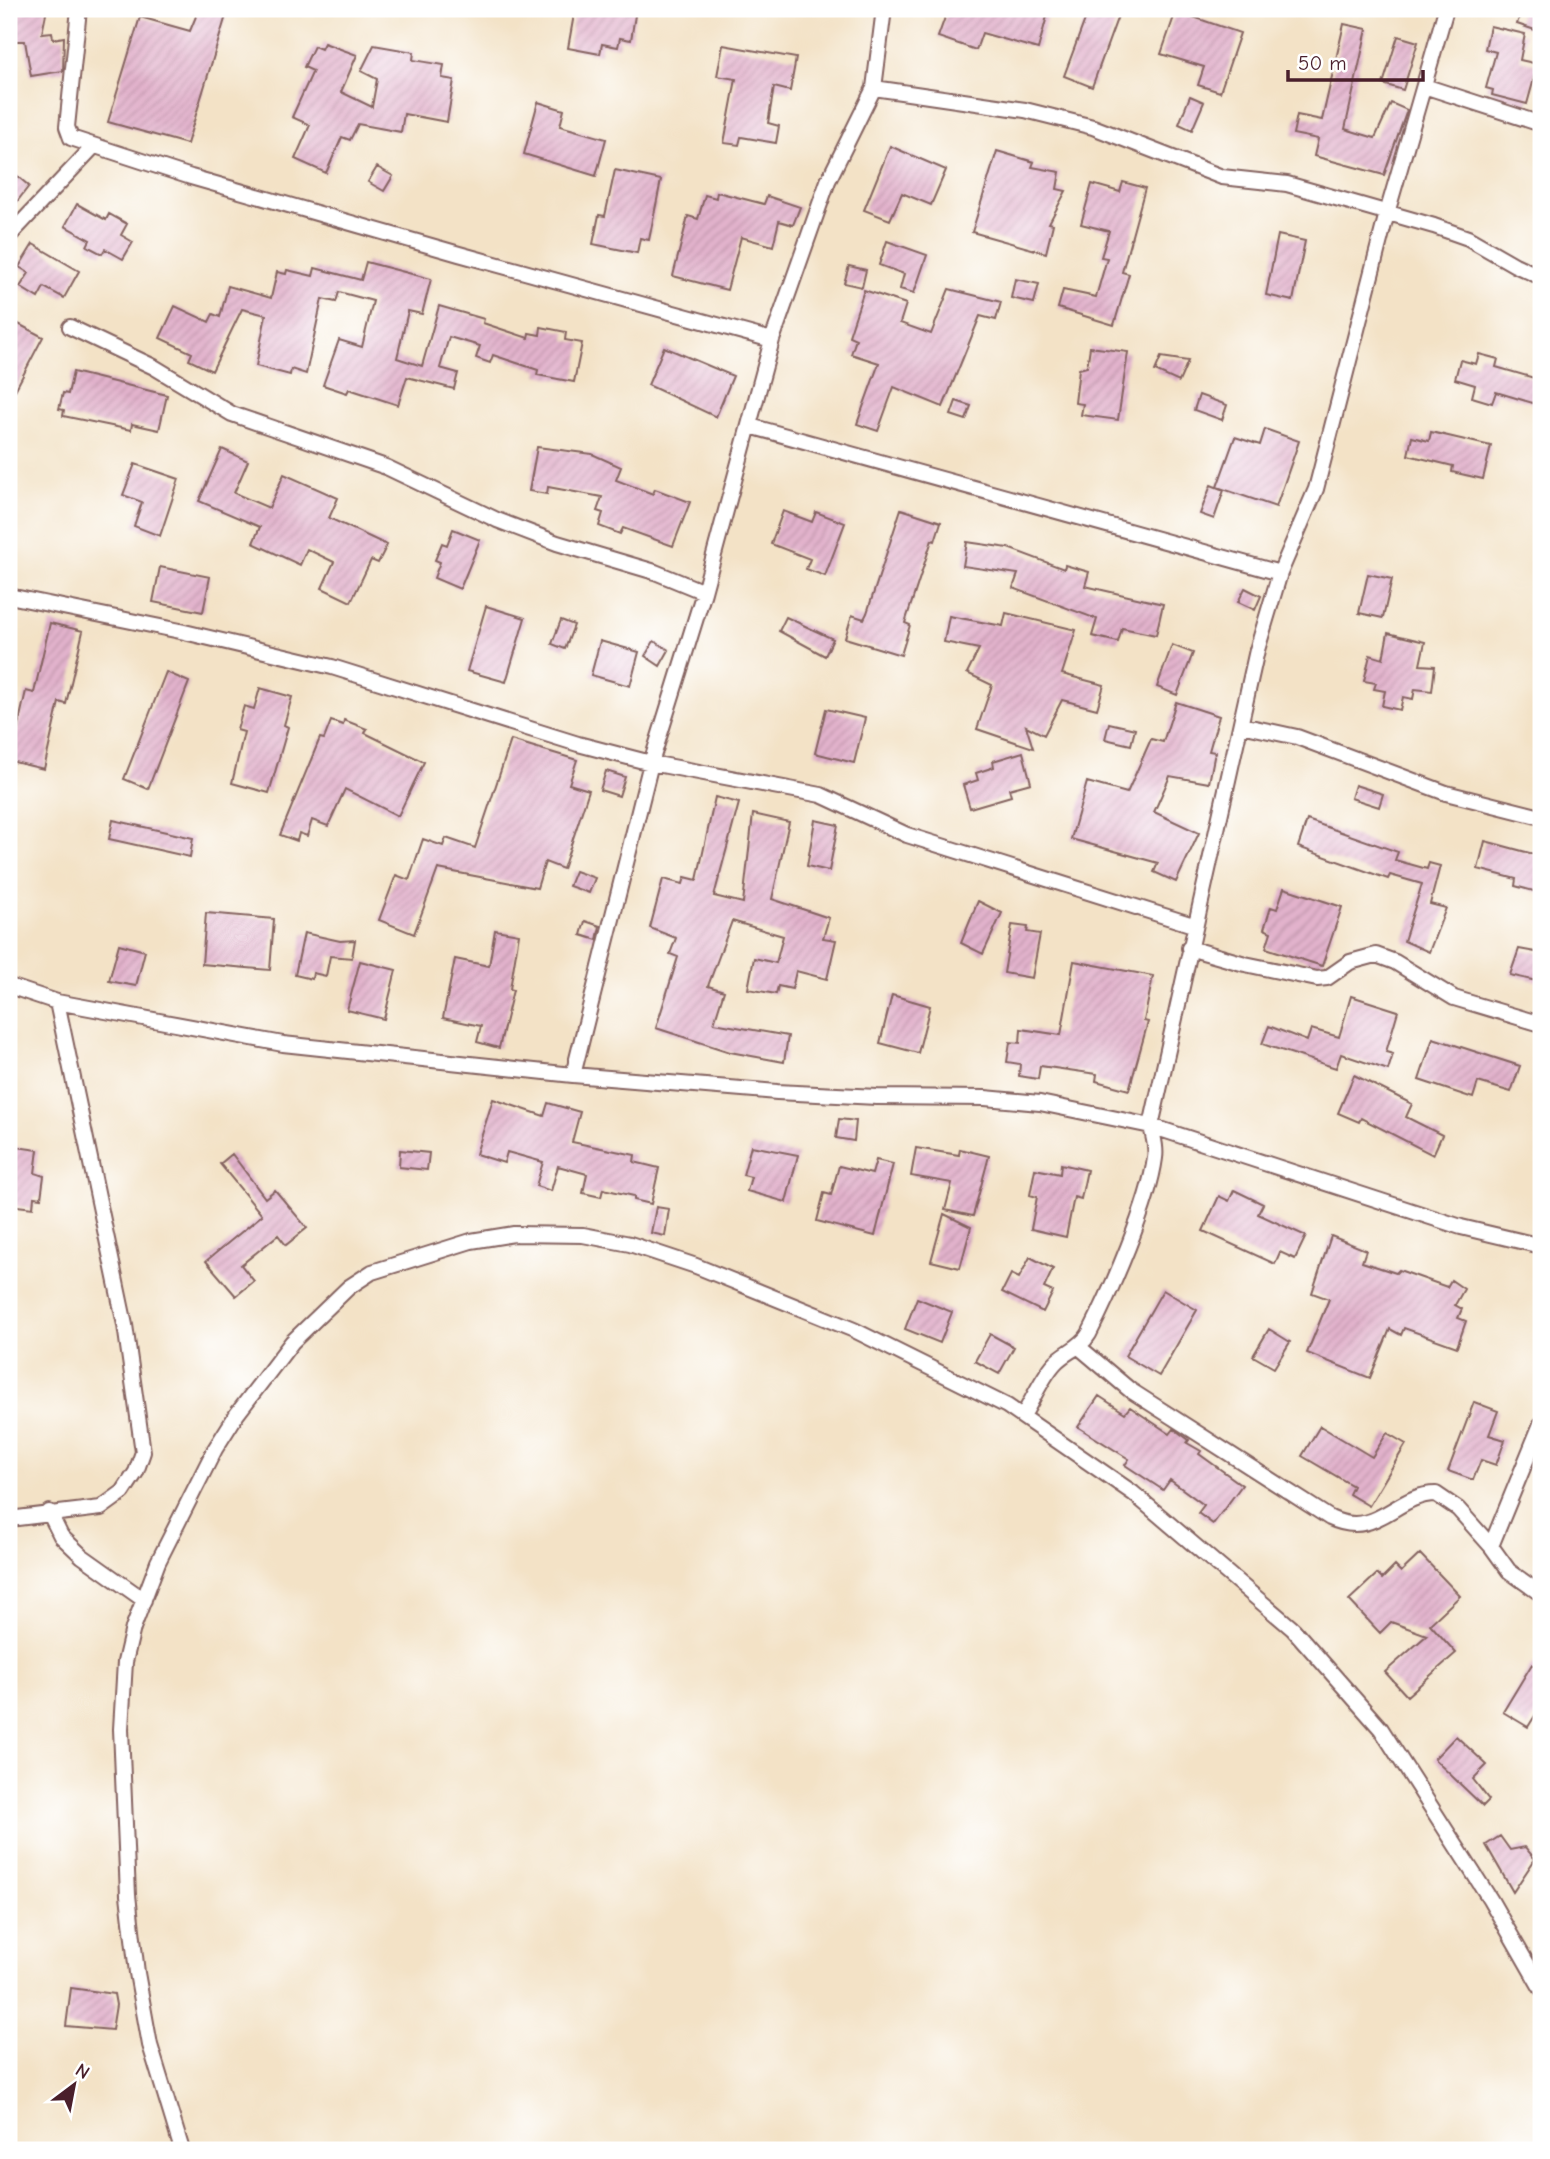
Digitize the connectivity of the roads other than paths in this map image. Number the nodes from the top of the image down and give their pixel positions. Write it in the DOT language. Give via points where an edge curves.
graph roads {
  1 [pos="79,9"];
  2 [pos="884,9"];
  3 [pos="1446,9"];
  4 [pos="1424,86"];
  5 [pos="874,88"];
  6 [pos="1541,124"];
  7 [pos="94,146"];
  8 [pos="1387,213"];
  9 [pos="9,236"];
  10 [pos="1541,277"];
  11 [pos="70,327"];
  12 [pos="772,340"];
  13 [pos="750,426"];
  14 [pos="1280,573"];
  15 [pos="704,592"];
  16 [pos="9,596"];
  17 [pos="1241,724"];
  18 [pos="651,763"];
  19 [pos="1541,817"];
  20 [pos="1193,925"];
  21 [pos="1189,948"];
  22 [pos="9,986"];
  23 [pos="57,1002"];
  24 [pos="1541,1024"];
  25 [pos="573,1075"];
  26 [pos="1151,1126"];
  27 [pos="1541,1246"];
  28 [pos="1079,1347"];
  29 [pos="1023,1416"];
  30 [pos="1541,1424"];
  31 [pos="49,1512"];
  32 [pos="9,1519"];
  33 [pos="1492,1546"];
  34 [pos="1541,1594"];
  35 [pos="144,1600"];
  36 [pos="1541,1988"];
  37 [pos="182,2150"];
  1 -- 7 [label="street" via="67,127 71,138"];
  2 -- 5 [label="street"];
  3 -- 4 [label="street"];
  4 -- 6 [label="street"];
  4 -- 8 [label="street"];
  5 -- 8 [label="street" via="1025,110 1093,127 1222,177 1287,184"];
  5 -- 12 [label="street" via="828,181"];
  7 -- 9 [label="street"];
  7 -- 12 [label="street" via="434,247"];
  8 -- 10 [label="street" via="1468,238"];
  8 -- 14 [label="street" via="1316,489"];
  11 -- 15 [label="street" via="153,367 232,414 386,467 557,544 655,572"];
  12 -- 13 [label="street"];
  13 -- 14 [label="street"];
  13 -- 15 [label="street"];
  14 -- 17 [label="street" via="1256,650"];
  15 -- 18 [label="street"];
  16 -- 18 [label="street" via="332,667"];
  17 -- 19 [label="street" via="1297,737 1446,793"];
  17 -- 20 [label="street"];
  18 -- 20 [label="street" via="821,795 907,835"];
  18 -- 25 [label="street"];
  20 -- 21 [label="street"];
  21 -- 24 [label="street" via="1317,979 1358,959 1384,957 1454,998"];
  21 -- 26 [label="street"];
  22 -- 23 [label="street"];
  23 -- 25 [label="street" via="284,1044"];
  23 -- 31 [label="street" via="125,1325 143,1452 122,1492 101,1508"];
  25 -- 26 [label="street" via="877,1097 985,1098 1040,1103"];
  26 -- 27 [label="street" via="1461,1227"];
  26 -- 28 [label="street" via="1156,1155 1151,1174 1113,1279 1092,1329"];
  28 -- 29 [label="street" via="1051,1367"];
  28 -- 33 [label="street" via="1152,1405 1330,1518 1359,1525 1436,1494 1458,1509"];
  29 -- 35 [label="street" via="853,1330 654,1251 606,1238 551,1232 471,1241 372,1272 349,1287 292,1342 215,1449"];
  29 -- 36 [label="street" via="1133,1493 1205,1551 1293,1629 1347,1688 1381,1729"];
  30 -- 33 [label="street"];
  31 -- 32 [label="street"];
  31 -- 35 [label="street" via="61,1536 82,1556"];
  33 -- 34 [label="street" via="1509,1571"];
  35 -- 37 [label="street" via="125,1662 121,1729 128,1895 150,2045"];
}
